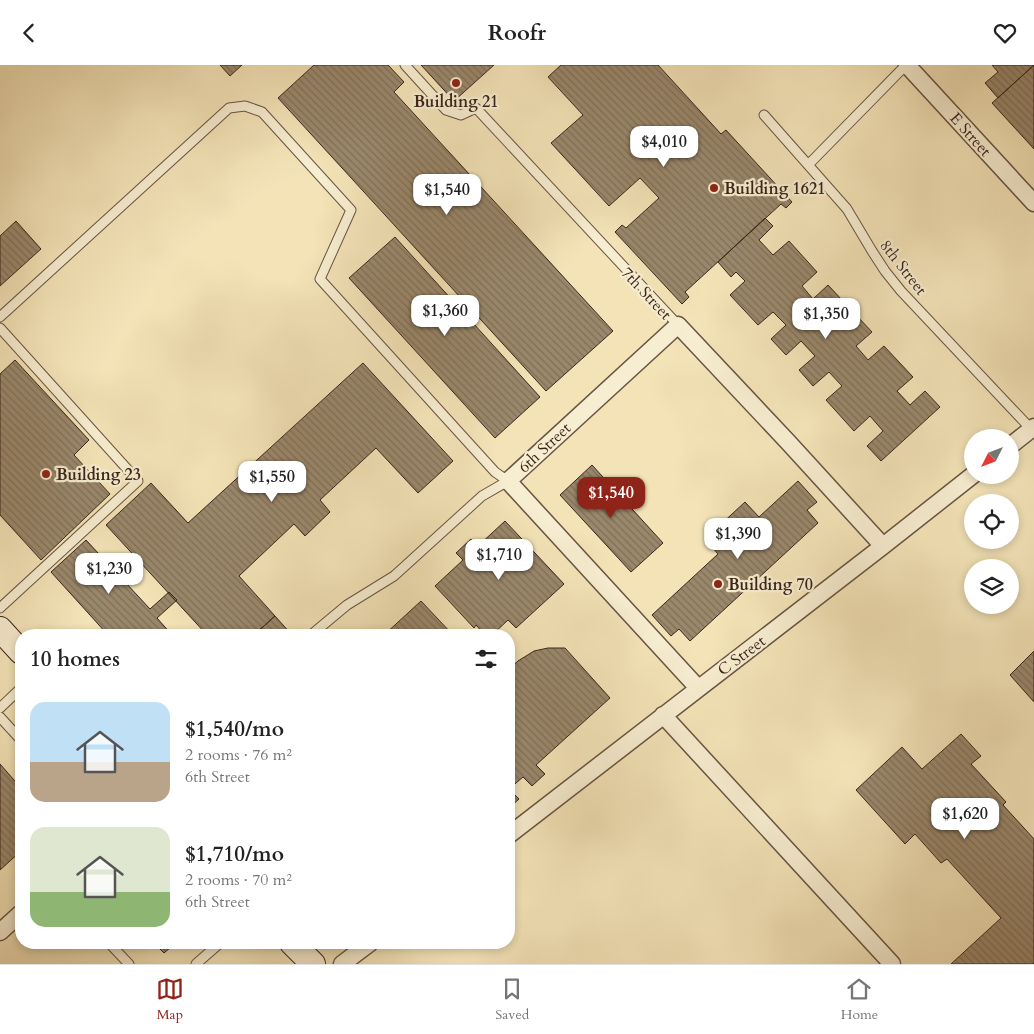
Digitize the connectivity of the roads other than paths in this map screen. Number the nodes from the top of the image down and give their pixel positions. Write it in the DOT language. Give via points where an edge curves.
graph roads {
  1 [pos="405,65"];
  2 [pos="907,65"];
  3 [pos="764,115"];
  4 [pos="808,165"];
  5 [pos="1034,203"];
  6 [pos="0,317"];
  7 [pos="678,325"];
  8 [pos="0,329"];
  9 [pos="1033,430"];
  10 [pos="1019,439"];
  11 [pos="508,481"];
  12 [pos="964,482"];
  13 [pos="883,546"];
  14 [pos="0,608"];
  15 [pos="0,629"];
  16 [pos="318,629"];
  17 [pos="15,645"];
  18 [pos="698,688"];
  19 [pos="15,694"];
  20 [pos="0,708"];
  21 [pos="663,715"];
  22 [pos="0,717"];
  23 [pos="15,733"];
  24 [pos="515,830"];
  25 [pos="15,918"];
  26 [pos="0,932"];
  27 [pos="115,949"];
  28 [pos="213,949"];
  29 [pos="298,949"];
  30 [pos="362,949"];
  31 [pos="129,964"];
  32 [pos="196,964"];
  33 [pos="313,964"];
  34 [pos="342,964"];
  35 [pos="892,964"];
  1 -- 7 [label="lane, 7th Street" via="446,109 461,115 476,108"];
  2 -- 4 [label="lane"];
  2 -- 5 [label="street, E Street"];
  3 -- 4 [label="lane, 8th Street"];
  4 -- 9 [label="lane, 8th Street" via="847,209 901,291"];
  6 -- 11 [label="lane" via="229,108 246,106 262,112 351,210 320,279 495,472"];
  7 -- 11 [label="street, 6th Street"];
  7 -- 13 [label="street, 7th Street"];
  8 -- 14 [label="lane" via="138,481"];
  9 -- 10 [label="street"];
  11 -- 16 [label="lane" via="482,496 394,576 347,605"];
  11 -- 18 [label="street, 6th Street"];
  12 -- 13 [label="street, C Street"];
  13 -- 18 [label="street, C Street"];
  15 -- 17 [label="street"];
  18 -- 21 [label="street, C Street"];
  19 -- 20 [label="lane"];
  21 -- 24 [label="street, C Street"];
  21 -- 35 [label="street"];
  22 -- 23 [label="lane"];
  25 -- 26 [label="street"];
  27 -- 31 [label="lane"];
  28 -- 32 [label="lane"];
  29 -- 33 [label="street"];
  30 -- 34 [label="street"];
}
